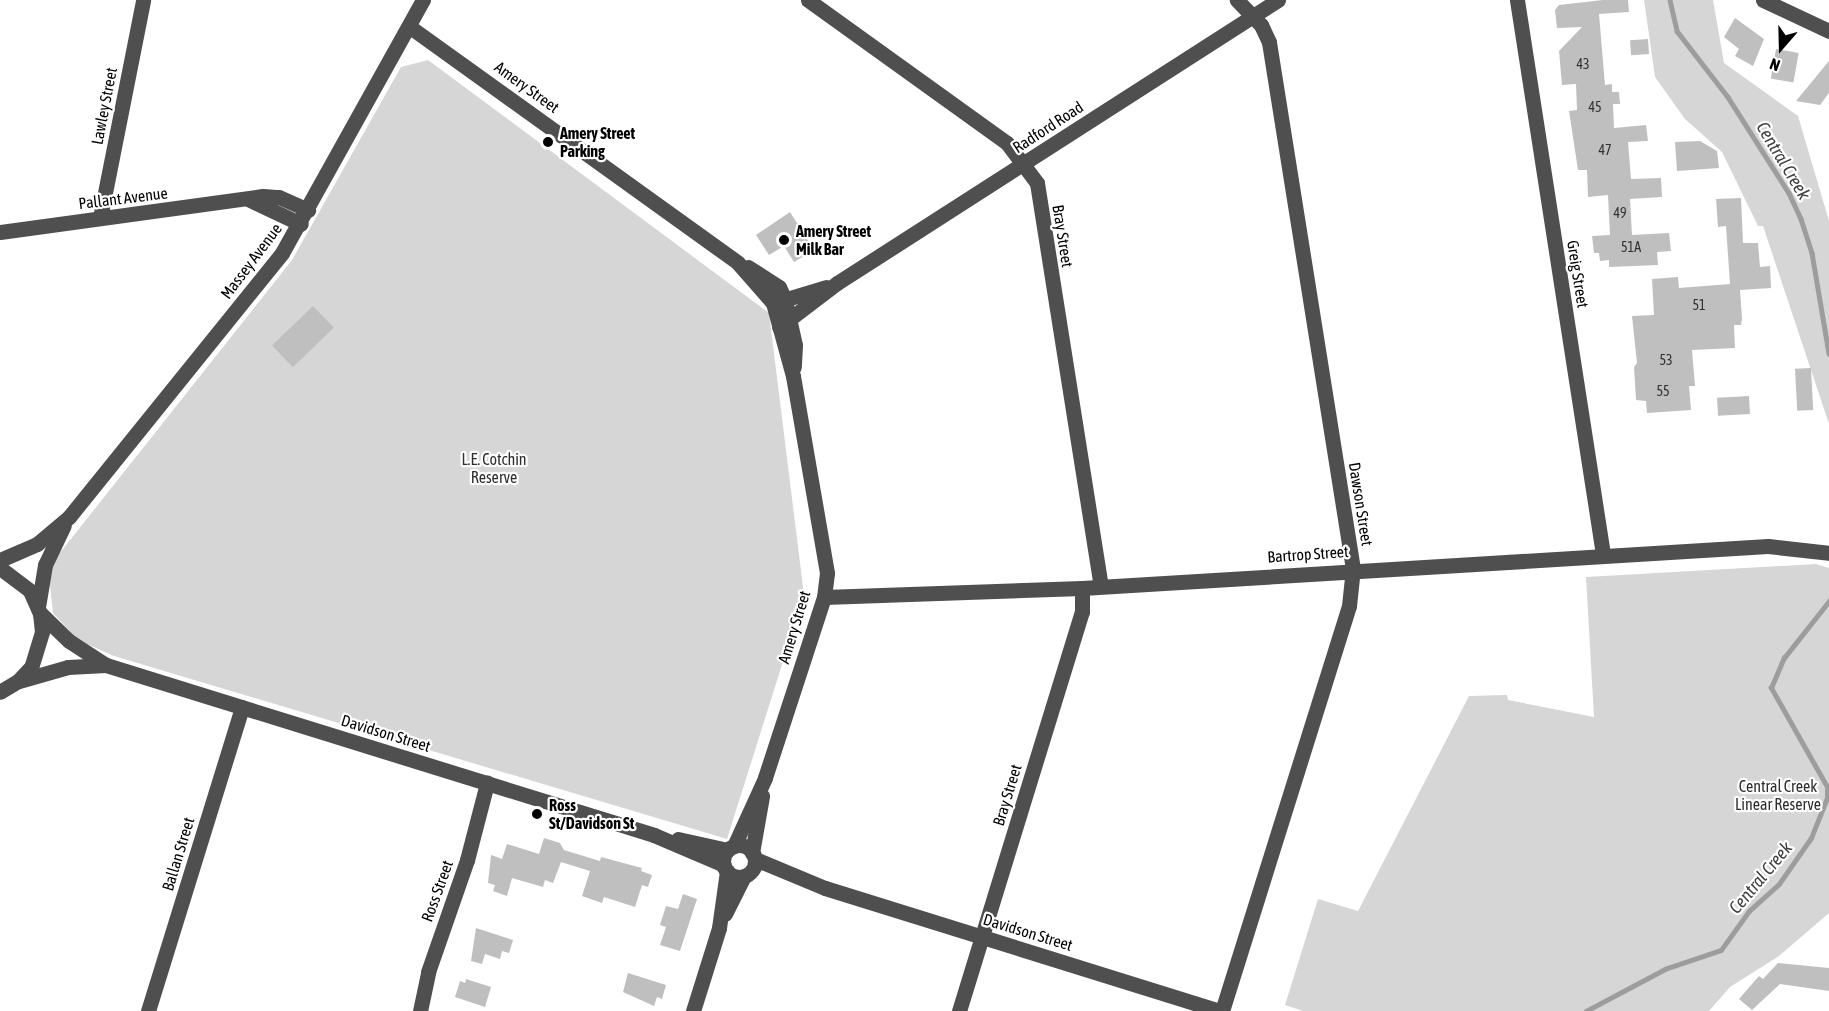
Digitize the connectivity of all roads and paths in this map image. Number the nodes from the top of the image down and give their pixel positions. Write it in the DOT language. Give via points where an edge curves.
graph roads {
  1 [pos="143,0"];
  2 [pos="423,0"];
  3 [pos="808,0"];
  4 [pos="1237,0"];
  5 [pos="1278,0"];
  6 [pos="1516,0"];
  7 [pos="1763,0"];
  8 [pos="1252,16"];
  9 [pos="410,27"];
  10 [pos="1829,31"];
  11 [pos="1022,165"];
  12 [pos="305,217"];
  13 [pos="100,219"];
  14 [pos="0,232"];
  15 [pos="837,283"];
  16 [pos="779,301"];
  17 [pos="786,324"];
  18 [pos="69,517"];
  19 [pos="1829,553"];
  20 [pos="1604,554"];
  21 [pos="0,560"];
  22 [pos="0,568"];
  23 [pos="1353,569"];
  24 [pos="1101,586"];
  25 [pos="1082,588"];
  26 [pos="824,597"];
  27 [pos="39,610"];
  28 [pos="106,665"];
  29 [pos="18,681"];
  30 [pos="0,692"];
  31 [pos="242,707"];
  32 [pos="765,778"];
  33 [pos="487,783"];
  34 [pos="728,858"];
  35 [pos="750,865"];
  36 [pos="718,928"];
  37 [pos="982,936"];
  38 [pos="148,1011"];
  39 [pos="420,1011"];
  40 [pos="693,1011"];
  41 [pos="958,1011"];
  42 [pos="1221,1011"];
  1 -- 13 [label="street, Lawley Street"];
  2 -- 9 [label="street, Massey Avenue"];
  3 -- 11 [label="street, Bray Street" via="1007,143"];
  4 -- 8 [label="street, Dawson Street"];
  5 -- 8 [label="street, Radford Road"];
  6 -- 20 [label="street, Greig Street"];
  7 -- 10 [label="street"];
  8 -- 11 [label="street, Radford Road"];
  8 -- 23 [label="street, Dawson Street" via="1269,42"];
  9 -- 12 [label="street, Massey Avenue"];
  9 -- 16 [label="street, Amery Street" via="738,263"];
  11 -- 15 [label="street, Radford Road"];
  11 -- 24 [label="street, Bray Street" via="1037,183"];
  12 -- 13 [label="street, Pallant Avenue" via="250,201"];
  12 -- 18 [label="street, Massey Avenue" via="282,254"];
  13 -- 14 [label="street, Pallant Avenue"];
  15 -- 16 [label="street, Radford Road"];
  15 -- 17 [label="street, Radford Road"];
  16 -- 17 [label="street, Amery Street"];
  17 -- 26 [label="street, Amery Street" via="827,573"];
  18 -- 21 [label="street, Massey Avenue" via="37,544"];
  18 -- 27 [label="street, Massey Avenue" via="45,565"];
  19 -- 20 [label="street, Bartrop Street" via="1768,546"];
  20 -- 23 [label="street, Bartrop Street"];
  22 -- 27 [label="street, Davidson Street" via="18,578"];
  23 -- 24 [label="street, Bartrop Street"];
  23 -- 42 [label="street, Dawson Street" via="1349,606"];
  24 -- 25 [label="street, Bartrop Street"];
  25 -- 26 [label="street, Bartrop Street"];
  25 -- 37 [label="street, Bray Street" via="1082,612"];
  26 -- 32 [label="street, Amery Street"];
  27 -- 28 [label="street, Davidson Street" via="69,641"];
  27 -- 29 [label="street, Massey Avenue" via="39,650"];
  28 -- 29 [label="street, Davidson Street" via="68,667"];
  28 -- 31 [label="street, Davidson Street"];
  29 -- 30 [label="street"];
  31 -- 33 [label="street, Davidson Street"];
  31 -- 38 [label="street, Ballan Street"];
  32 -- 34 [label="street, Amery Street"];
  32 -- 35 [label="street, Amery Street"];
  33 -- 34 [label="street, Davidson Street"];
  33 -- 39 [label="street, Ross Street" via="467,860 428,972"];
  34 -- 35 [label="street"];
  34 -- 35 [label="street" via="744,846"];
  34 -- 36 [label="street, Amery Street"];
  35 -- 36 [label="street, Amery Street"];
  35 -- 37 [label="street, Davidson Street"];
  36 -- 40 [label="street, Amery Street"];
  37 -- 41 [label="street, Bray Street"];
  37 -- 42 [label="street, Davidson Street"];
}
